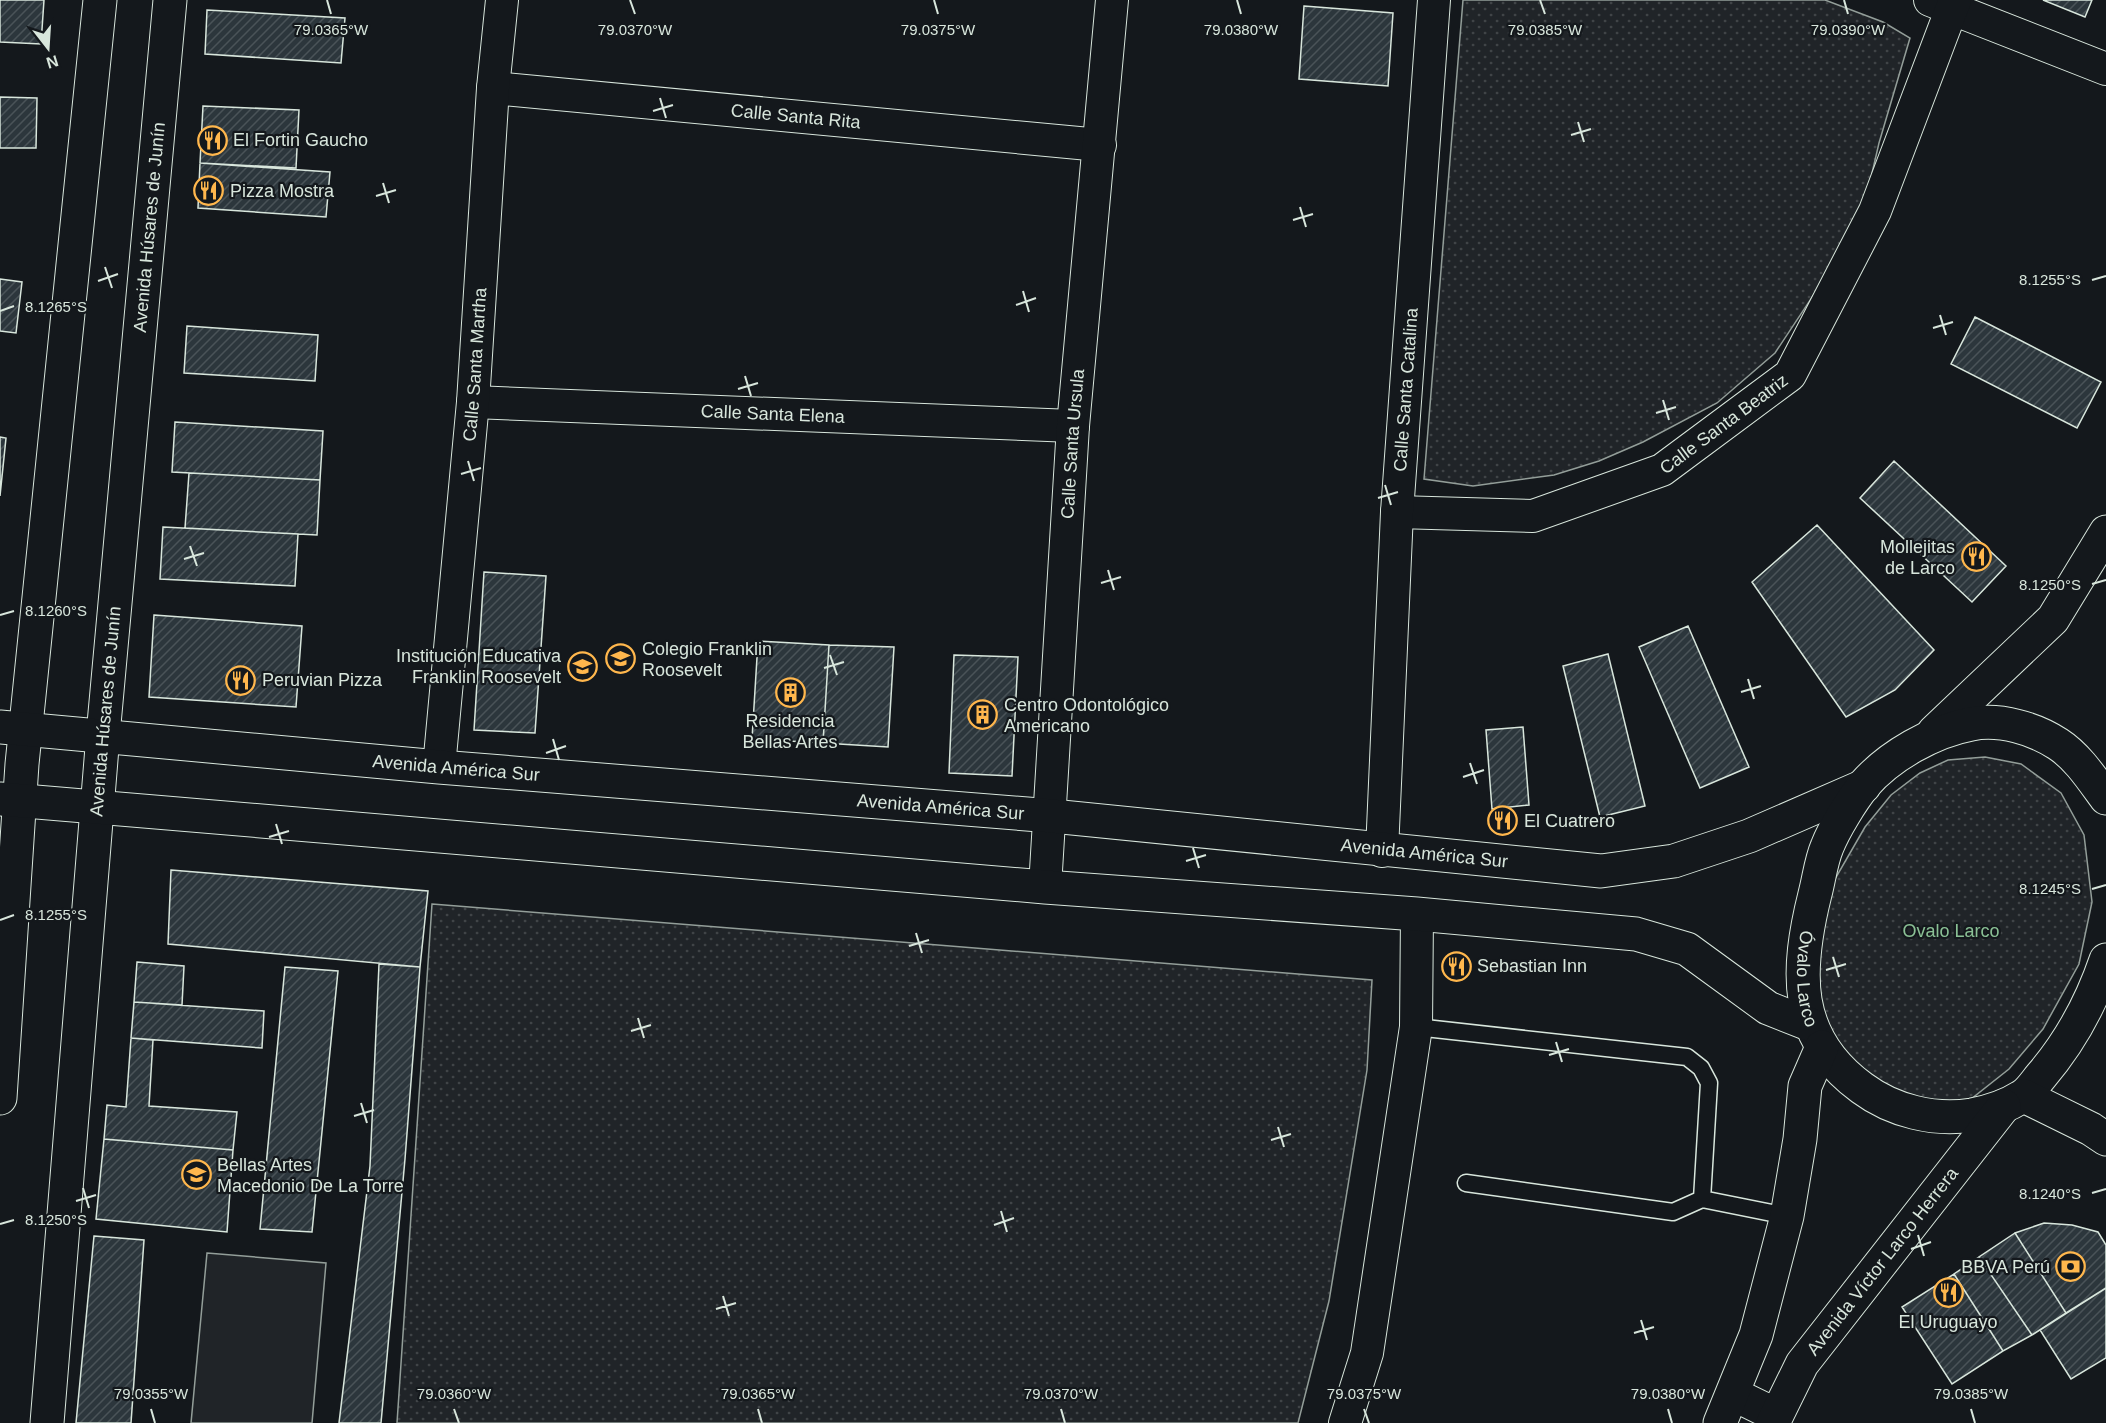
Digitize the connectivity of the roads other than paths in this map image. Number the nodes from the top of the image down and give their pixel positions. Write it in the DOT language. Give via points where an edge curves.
graph roads {
  1 [pos="100,0"];
  2 [pos="170,0"];
  3 [pos="502,0"];
  4 [pos="1112,0"];
  5 [pos="1434,0"];
  6 [pos="1946,2"];
  7 [pos="2106,69"];
  8 [pos="493,88"];
  9 [pos="1101,145"];
  10 [pos="473,402"];
  11 [pos="1073,426"];
  12 [pos="1397,512"];
  13 [pos="2106,532"];
  14 [pos="13,728"];
  15 [pos="103,735"];
  16 [pos="1926,740"];
  17 [pos="440,767"];
  18 [pos="1864,786"];
  19 [pos="2106,798"];
  20 [pos="10,799"];
  21 [pos="97,806"];
  22 [pos="1052,816"];
  23 [pos="1382,851"];
  24 [pos="1045,887"];
  25 [pos="1417,914"];
  26 [pos="2106,960"];
  27 [pos="1416,1027"];
  28 [pos="1817,1036"];
  29 [pos="0,1098"];
  30 [pos="2014,1101"];
  31 [pos="2106,1139"];
  32 [pos="1466,1183"];
  33 [pos="1702,1199"];
  34 [pos="1787,1216"];
  35 [pos="1733,1394"];
  36 [pos="1774,1419"];
  37 [pos="47,1423"];
  38 [pos="1345,1423"];
  39 [pos="1720,1423"];
  1 -- 14 [label="main road"];
  2 -- 15 [label="main road, Avenida Húsares de Junín"];
  3 -- 8 [label="street, Calle Santa Martha"];
  4 -- 9 [label="street, Calle Santa Ursula"];
  5 -- 12 [label="street, Calle Santa Catalina"];
  6 -- 7 [label="street"];
  6 -- 12 [label="street, Calle Santa Beatriz" via="1875,211 1790,375 1662,470 1533,516"];
  8 -- 9 [label="street, Calle Santa Rita"];
  8 -- 10 [label="street, Calle Santa Martha"];
  9 -- 11 [label="street, Calle Santa Ursula"];
  10 -- 11 [label="street, Calle Santa Elena"];
  10 -- 17 [label="street, Calle Santa Martha"];
  11 -- 22 [label="street, Calle Santa Ursula"];
  12 -- 23 [label="street, Calle Santa Catalina"];
  13 -- 16 [label="main road" via="2053,619"];
  14 -- 15 [label="main road, Avenida América Sur"];
  14 -- 20 [label="main road"];
  15 -- 17 [label="main road, Avenida América Sur"];
  15 -- 21 [label="main road, Avenida Húsares de Junín"];
  16 -- 18 [label="main road, Óvalo Larco" via="1889,762"];
  16 -- 19 [label="main road, Óvalo Larco" via="1972,723 2016,725 2059,744 2086,770"];
  17 -- 22 [label="main road, Avenida América Sur"];
  18 -- 23 [label="main road, Avenida América Sur" via="1728,843 1674,861 1601,871"];
  18 -- 28 [label="main road, Óvalo Larco" via="1826,848 1804,939 1806,1011"];
  20 -- 21 [label="main road"];
  20 -- 29 [label="main road"];
  21 -- 24 [label="main road"];
  21 -- 37 [label="main road, Avenida Húsares de Junín"];
  22 -- 23 [label="main road, Avenida América Sur"];
  22 -- 24 [label="street, Calle Santa Ursula"];
  24 -- 25 [label="main road"];
  25 -- 27 [label="street"];
  25 -- 28 [label="main road" via="1636,934 1688,949 1768,1008"];
  26 -- 30 [label="main road" via="2094,995 2062,1051"];
  27 -- 33 [label="lane" via="1687,1056 1701,1068 1709,1083"];
  27 -- 38 [label="street" via="1367,1353"];
  28 -- 30 [label="main road, Óvalo Larco" via="1847,1077 1874,1097 1902,1110 1936,1116 1972,1115"];
  28 -- 34 [label="main road" via="1805,1086"];
  30 -- 31 [label="main road" via="2091,1129"];
  30 -- 36 [label="main road, Avenida Víctor Larco Herrera" via="1802,1364"];
  32 -- 33 [label="lane" via="1673,1212"];
  33 -- 34 [label="lane"];
  34 -- 35 [label="main road" via="1756,1335"];
  35 -- 36 [label="main road"];
  35 -- 39 [label="main road"];
}
